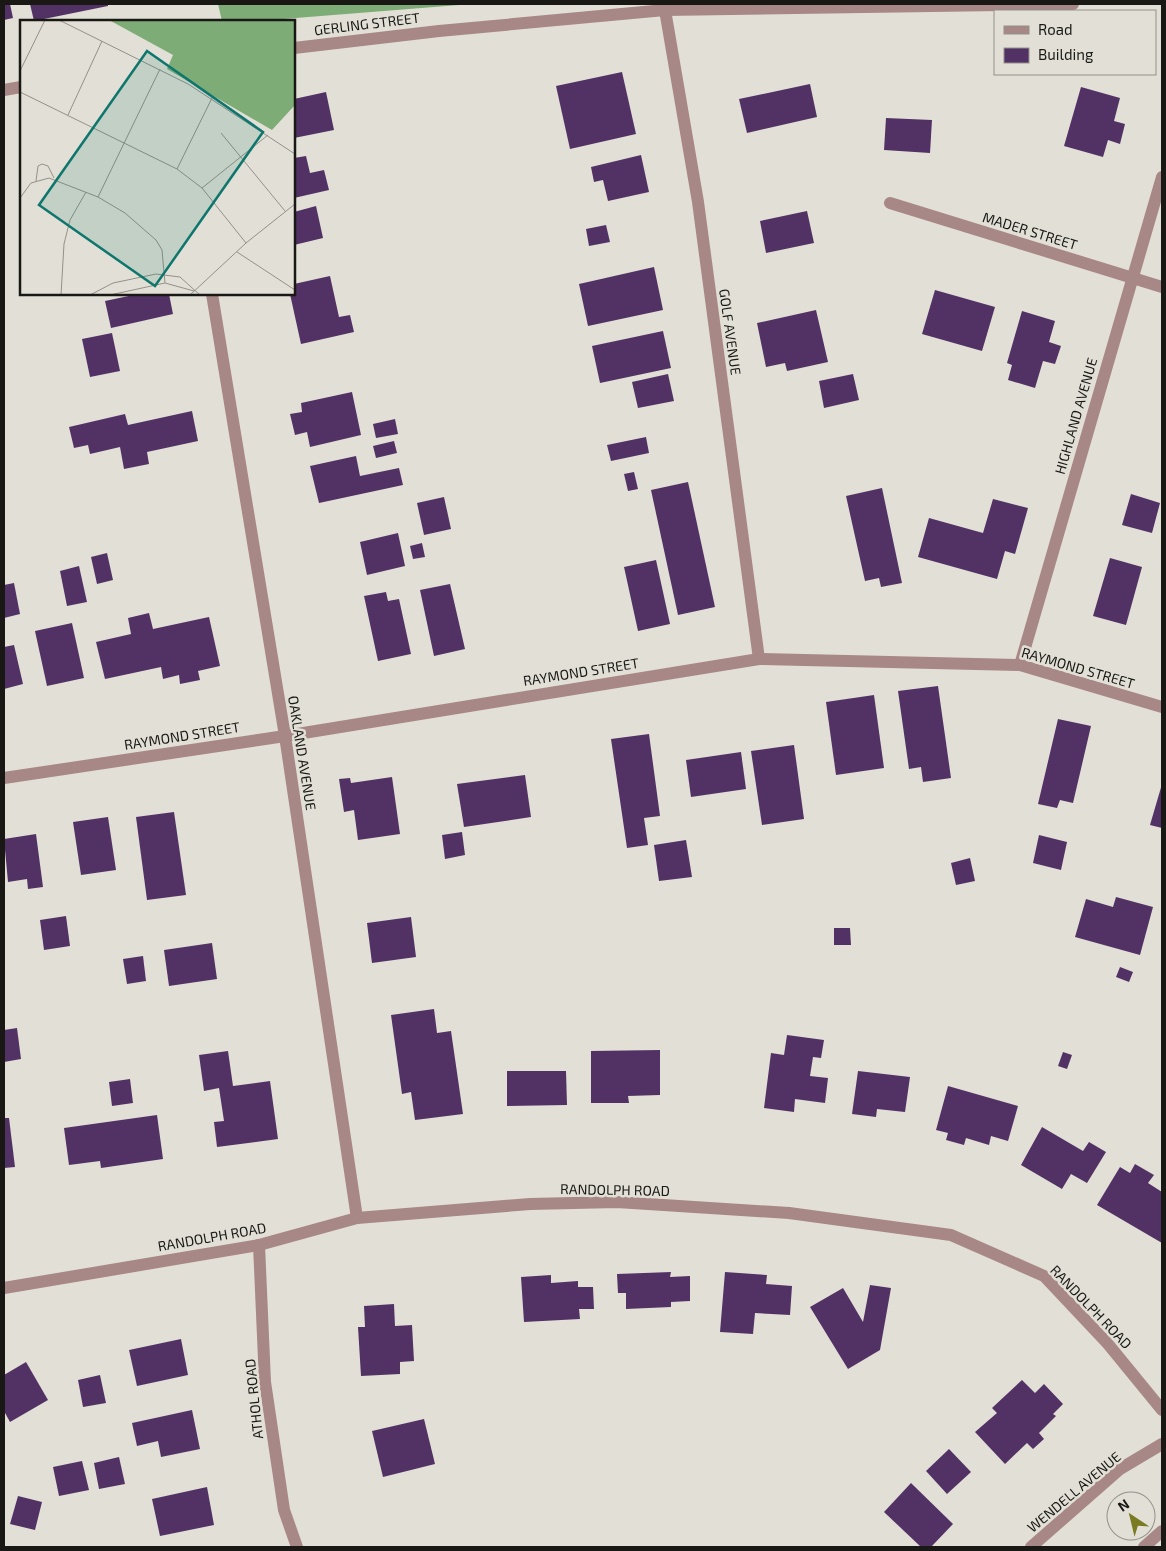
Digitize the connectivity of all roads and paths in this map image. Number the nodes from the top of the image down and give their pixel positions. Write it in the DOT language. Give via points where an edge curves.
graph roads {
  1 [pos="1073,4"];
  2 [pos="665,10"];
  3 [pos="295,48"];
  4 [pos="20,87"];
  5 [pos="4,90"];
  6 [pos="1162,177"];
  7 [pos="890,202"];
  8 [pos="1132,278"];
  9 [pos="1162,287"];
  10 [pos="212,295"];
  11 [pos="759,659"];
  12 [pos="1020,664"];
  13 [pos="1162,707"];
  14 [pos="285,736"];
  15 [pos="4,778"];
  16 [pos="357,1218"];
  17 [pos="258,1245"];
  18 [pos="4,1288"];
  19 [pos="1162,1410"];
  20 [pos="1162,1444"];
  21 [pos="1162,1531"];
  22 [pos="297,1547"];
  23 [pos="1031,1547"];
  24 [pos="1144,1547"];
  1 -- 2 [label="street, GERLING STREET"];
  2 -- 3 [label="street, GERLING STREET"];
  2 -- 11 [label="street, GOLF AVENUE" via="698,202"];
  4 -- 5 [label="street"];
  6 -- 8 [label="street, HIGHLAND AVENUE"];
  7 -- 8 [label="street, MADER STREET"];
  8 -- 9 [label="street, MADER STREET"];
  8 -- 12 [label="street, HIGHLAND AVENUE"];
  10 -- 14 [label="street, OAKLAND AVENUE"];
  11 -- 12 [label="street, RAYMOND STREET"];
  11 -- 14 [label="street, RAYMOND STREET"];
  12 -- 13 [label="street, RAYMOND STREET"];
  14 -- 15 [label="street, RAYMOND STREET"];
  14 -- 16 [label="street, OAKLAND AVENUE"];
  16 -- 17 [label="street, RANDOLPH ROAD"];
  16 -- 19 [label="street, RANDOLPH ROAD" via="530,1204 617,1202 788,1213 951,1235 1044,1276 1108,1344"];
  17 -- 18 [label="street, RANDOLPH ROAD"];
  17 -- 22 [label="street, ATHOL ROAD" via="265,1382 284,1510"];
  20 -- 23 [label="street, WENDELL AVENUE" via="1120,1469"];
  21 -- 24 [label="street"];
}
